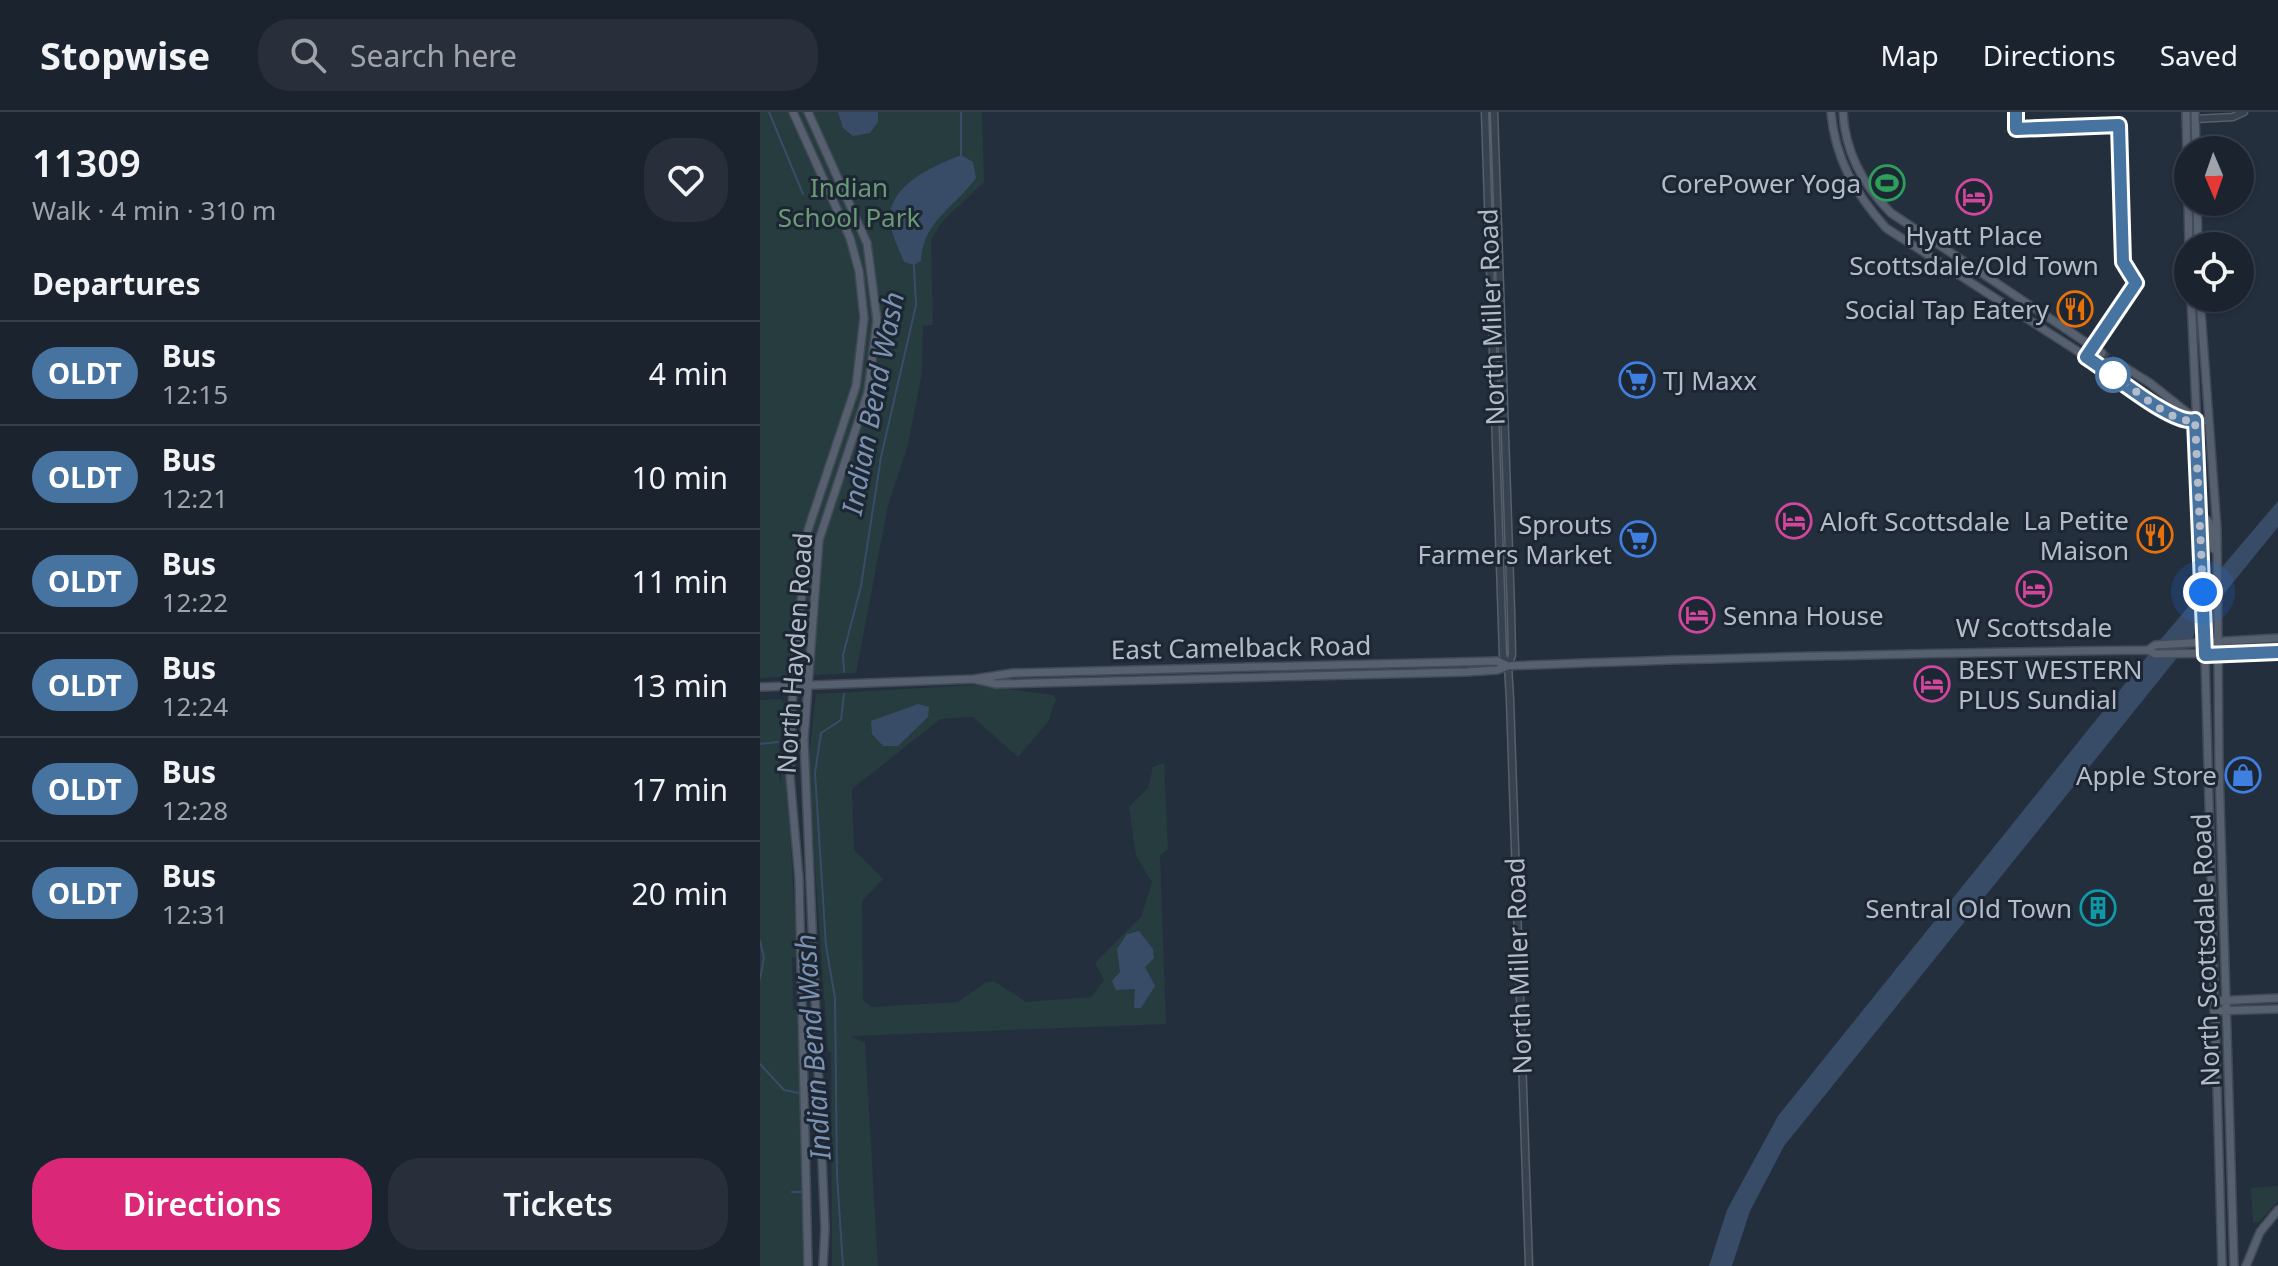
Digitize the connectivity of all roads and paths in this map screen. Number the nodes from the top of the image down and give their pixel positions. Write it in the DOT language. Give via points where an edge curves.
graph roads {
  1 [pos="793,112"];
  2 [pos="808,112"];
  3 [pos="1485,112"];
  4 [pos="1494,112"];
  5 [pos="1831,112"];
  6 [pos="1843,112"];
  7 [pos="2186,112"];
  8 [pos="2244,112"];
  9 [pos="2195,116"];
  10 [pos="2196,136"];
  11 [pos="2189,232"];
  12 [pos="2191,312"];
  13 [pos="2201,312"];
  14 [pos="2102,353"];
  15 [pos="2096,363"];
  16 [pos="2118,363"];
  17 [pos="2111,374"];
  18 [pos="2195,420"];
  19 [pos="2209,420"];
  20 [pos="2201,515"];
  21 [pos="2218,559"];
  22 [pos="2278,638"];
  23 [pos="2220,641"];
  24 [pos="2201,643"];
  25 [pos="2148,650"];
  26 [pos="2278,652"];
  27 [pos="2205,655"];
  28 [pos="2220,655"];
  29 [pos="1508,666"];
  30 [pos="1245,667"];
  31 [pos="1243,678"];
  32 [pos="974,679"];
  33 [pos="808,685"];
  34 [pos="793,686"];
  35 [pos="760,687"];
  36 [pos="2278,998"];
  37 [pos="2228,1000"];
  38 [pos="2214,1001"];
  39 [pos="2278,1009"];
  40 [pos="2214,1011"];
  41 [pos="2227,1011"];
  42 [pos="2278,1210"];
  43 [pos="808,1266"];
  44 [pos="823,1266"];
  45 [pos="1529,1266"];
  46 [pos="2222,1266"];
  47 [pos="2234,1266"];
  48 [pos="2246,1266"];
  1 -- 34 [label="main road, North Hayden Road" via="850,238 864,318 856,386 808,530"];
  2 -- 33 [label="main road, North Hayden Road" via="867,243 877,341 864,406 819,540"];
  3 -- 29 [label="street, North Miller Road" via="1503,655"];
  4 -- 29 [label="street, North Miller Road" via="1512,655"];
  5 -- 15 [label="main road" via="1845,172 1886,228"];
  6 -- 14 [label="main road" via="1856,167 1891,213"];
  7 -- 11 [label="main road"];
  8 -- 9 [label="street" via="2233,117"];
  9 -- 10 [label="main road"];
  12 -- 18 [label="main road, North Scottsdale Road"];
  13 -- 19 [label="main road, North Scottsdale Road"];
  16 -- 18 [label="main road"];
  17 -- 18 [label="main road" via="2167,414"];
  18 -- 19 [label="main road"];
  18 -- 20 [label="main road, North Scottsdale Road"];
  19 -- 21 [label="main road, North Scottsdale Road"];
  20 -- 21 [label="main road" via="2209,522"];
  20 -- 24 [label="main road, North Scottsdale Road"];
  21 -- 23 [label="main road, North Scottsdale Road"];
  22 -- 23 [label="main road, East Camelback Road"];
  23 -- 24 [label="main road, East Camelback Road"];
  23 -- 28 [label="main road, North Scottsdale Road"];
  24 -- 25 [label="main road, East Camelback Road" via="2155,645"];
  24 -- 27 [label="main road, North Scottsdale Road"];
  25 -- 27 [label="main road, East Camelback Road"];
  25 -- 29 [label="main road, East Camelback Road"];
  26 -- 28 [label="main road, East Camelback Road"];
  27 -- 28 [label="main road, East Camelback Road"];
  27 -- 38 [label="main road, North Scottsdale Road"];
  28 -- 37 [label="main road, North Scottsdale Road"];
  29 -- 30 [label="main road, East Camelback Road" via="1497,661"];
  29 -- 31 [label="main road, East Camelback Road"];
  29 -- 45 [label="street, North Miller Road"];
  30 -- 31 [label="main road"];
  30 -- 32 [label="main road, East Camelback Road" via="1013,673"];
  31 -- 32 [label="main road, East Camelback Road" via="996,684"];
  32 -- 33 [label="main road, East Camelback Road"];
  33 -- 34 [label="main road, East Camelback Road"];
  33 -- 44 [label="main road, North Hayden Road" via="803,771 812,877"];
  34 -- 35 [label="main road, East Camelback Road"];
  34 -- 43 [label="main road, North Hayden Road" via="790,777 800,909"];
  36 -- 37 [label="main road"];
  37 -- 38 [label="main road"];
  37 -- 41 [label="main road, North Scottsdale Road"];
  38 -- 40 [label="main road, North Scottsdale Road"];
  39 -- 41 [label="main road"];
  40 -- 41 [label="main road"];
  40 -- 46 [label="main road, North Scottsdale Road"];
  41 -- 47 [label="main road, North Scottsdale Road"];
  42 -- 48 [label="main road" via="2260,1232"];
}
